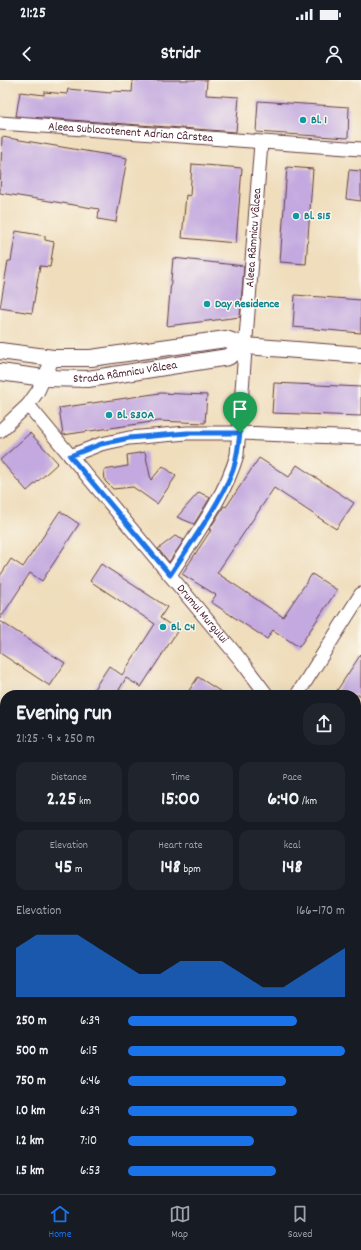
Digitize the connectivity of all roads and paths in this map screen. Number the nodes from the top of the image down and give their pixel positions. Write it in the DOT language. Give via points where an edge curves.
graph roads {
  1 [pos="0,123"];
  2 [pos="261,143"];
  3 [pos="361,149"];
  4 [pos="246,346"];
  5 [pos="0,351"];
  6 [pos="361,354"];
  7 [pos="53,358"];
  8 [pos="0,372"];
  9 [pos="44,378"];
  10 [pos="28,405"];
  11 [pos="0,431"];
  12 [pos="240,433"];
  13 [pos="361,438"];
  14 [pos="70,456"];
  15 [pos="170,575"];
  16 [pos="361,594"];
  17 [pos="263,690"];
  18 [pos="299,690"];
  1 -- 2 [label="street, Aleea Sublocotenent Adrian Cârstea"];
  2 -- 3 [label="street"];
  2 -- 4 [label="street, Aleea Râmnicu Vâlcea"];
  4 -- 6 [label="street, Strada Râmnicu Vâlcea"];
  4 -- 7 [label="street, Strada Râmnicu Vâlcea" via="226,338 91,358"];
  4 -- 9 [label="street, Strada Râmnicu Vâlcea" via="228,357 88,379"];
  4 -- 12 [label="street, Aleea Râmnicu Vâlcea"];
  5 -- 7 [label="street, Strada Râmnicu Vâlcea"];
  7 -- 9 [label="street"];
  8 -- 9 [label="street, Strada Râmnicu Vâlcea"];
  9 -- 10 [label="street"];
  10 -- 11 [label="street"];
  10 -- 14 [label="street, Drumul Murgului"];
  12 -- 13 [label="street"];
  12 -- 14 [label="street" via="187,433 129,438 101,444"];
  12 -- 15 [label="street, Aleea Râmnicu Vâlcea" via="237,455 228,480"];
  14 -- 15 [label="street, Drumul Murgului"];
  15 -- 17 [label="street, Drumul Murgului" via="240,658"];
  16 -- 18 [label="street"];
}
